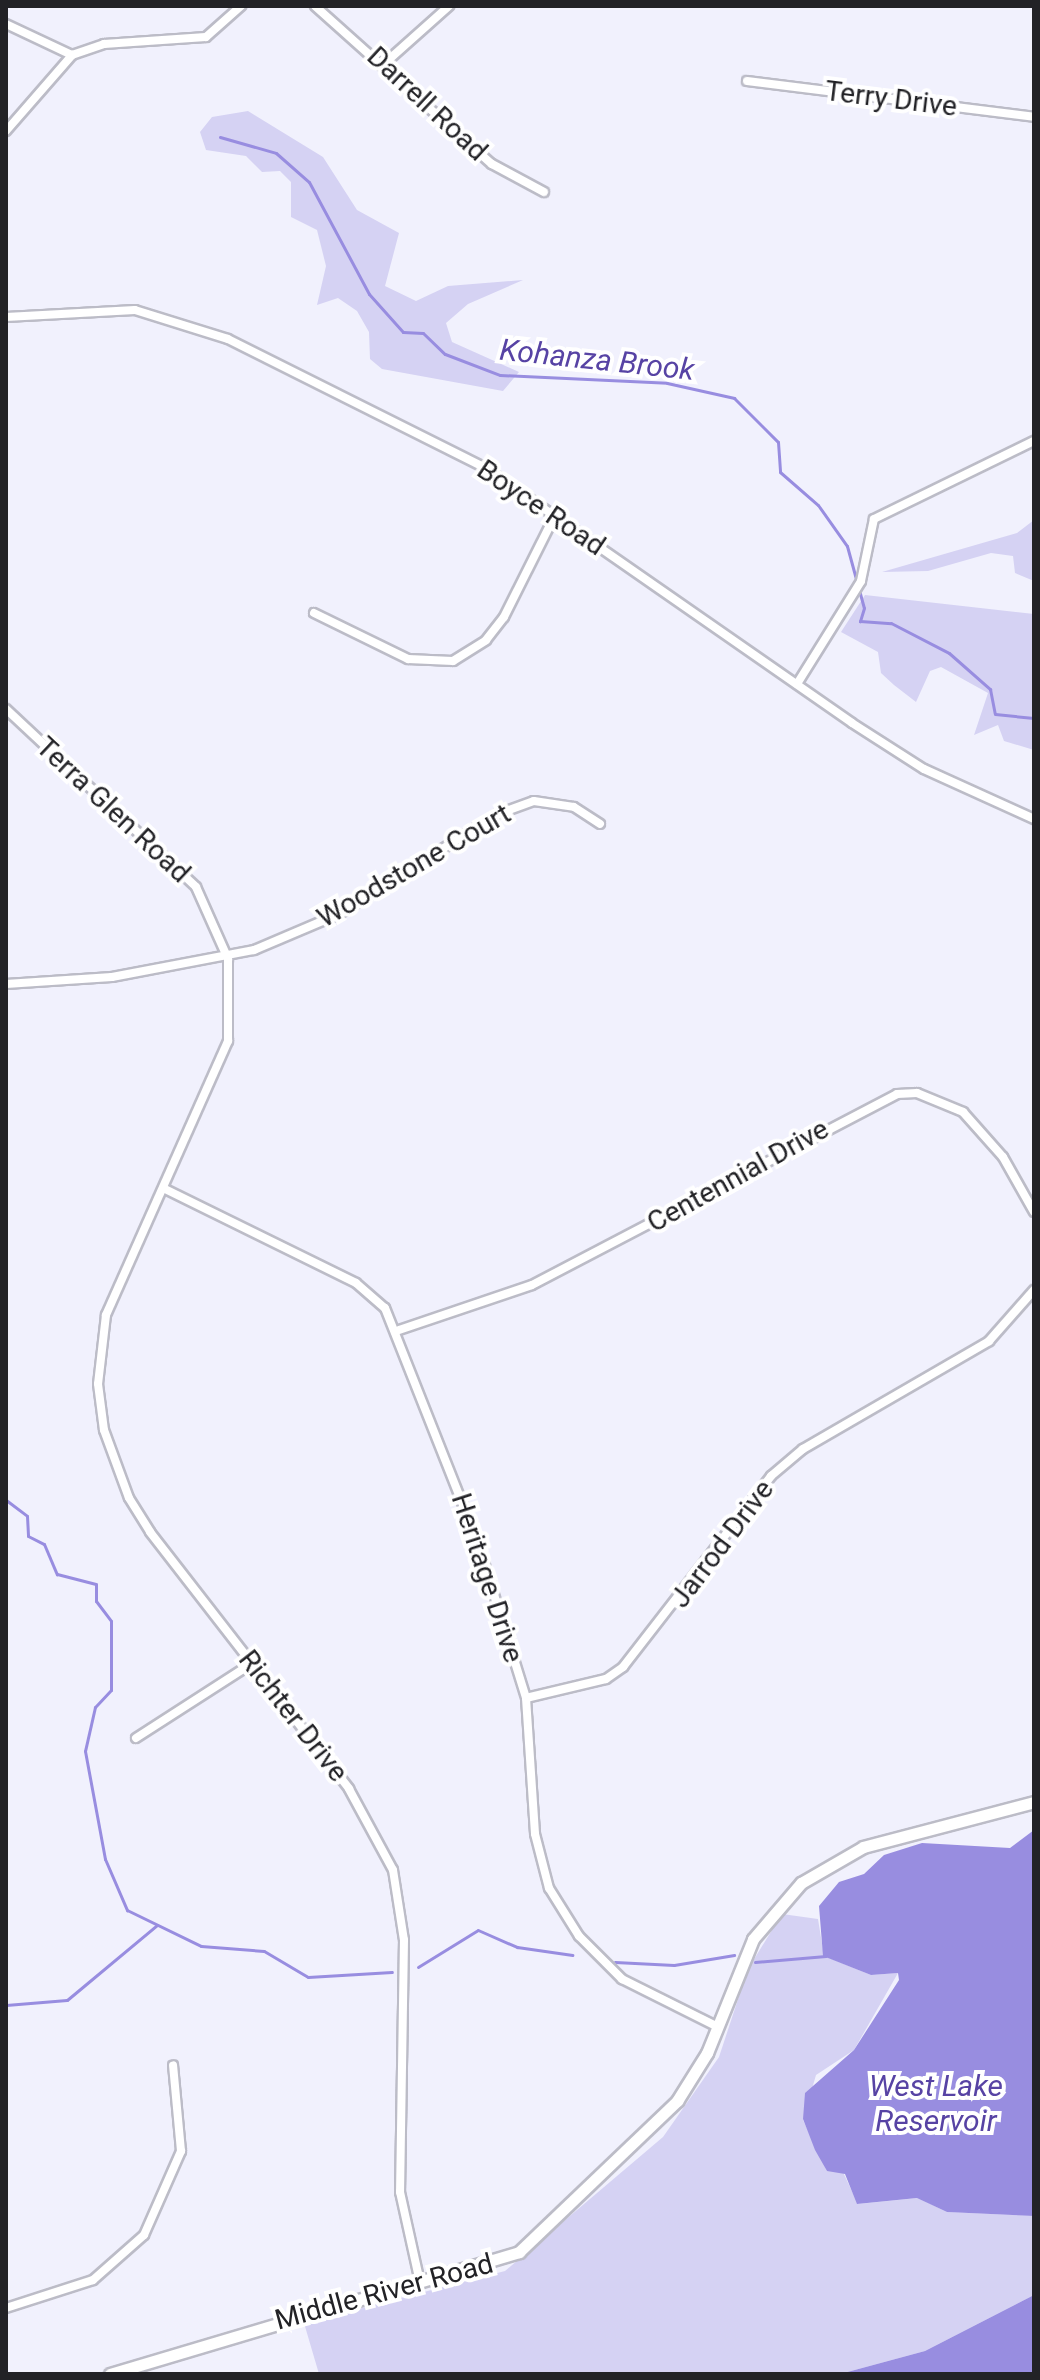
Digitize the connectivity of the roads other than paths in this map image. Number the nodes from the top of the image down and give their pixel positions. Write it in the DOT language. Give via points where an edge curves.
graph roads {
  1 [pos="241,6"];
  2 [pos="315,6"];
  3 [pos="449,6"];
  4 [pos="6,24"];
  5 [pos="72,55"];
  6 [pos="385,63"];
  7 [pos="747,81"];
  8 [pos="1034,117"];
  9 [pos="6,131"];
  10 [pos="544,192"];
  11 [pos="6,317"];
  12 [pos="1034,441"];
  13 [pos="555,515"];
  14 [pos="314,613"];
  15 [pos="797,684"];
  16 [pos="6,709"];
  17 [pos="1034,819"];
  18 [pos="600,824"];
  19 [pos="228,959"];
  20 [pos="6,984"];
  21 [pos="163,1188"];
  22 [pos="1034,1212"];
  23 [pos="1033,1292"];
  24 [pos="399,1330"];
  25 [pos="251,1664"];
  26 [pos="526,1698"];
  27 [pos="136,1738"];
  28 [pos="1034,1802"];
  29 [pos="718,2027"];
  30 [pos="173,2065"];
  31 [pos="420,2282"];
  32 [pos="6,2308"];
  33 [pos="110,2374"];
  1 -- 5 [label="street" via="206,37 104,44"];
  2 -- 6 [label="street, Darrell Road"];
  3 -- 6 [label="street"];
  4 -- 5 [label="street"];
  5 -- 9 [label="street"];
  6 -- 10 [label="street, Darrell Road" via="492,164"];
  7 -- 8 [label="street, Terry Drive"];
  11 -- 13 [label="street, Boyce Road" via="110,309 197,324 484,467"];
  12 -- 15 [label="street" via="874,519 861,581"];
  13 -- 14 [label="street" via="504,617 486,640 453,661 408,659"];
  13 -- 15 [label="street, Boyce Road"];
  15 -- 17 [label="street, Boyce Road" via="924,769"];
  16 -- 19 [label="street, Terra Glen Road" via="196,887"];
  18 -- 19 [label="street, Woodstone Court" via="551,800 511,807 339,914"];
  19 -- 20 [label="street, Woodstone Court"];
  19 -- 21 [label="street, Terra Glen Road" via="228,1041"];
  21 -- 24 [label="street, Heritage Drive" via="356,1283"];
  21 -- 25 [label="street, Richter Drive" via="106,1315 98,1384 104,1430 129,1498"];
  22 -- 24 [label="street, Centennial Drive" via="1003,1157 963,1112 917,1093 897,1094 532,1285"];
  23 -- 26 [label="street, Jarrod Drive" via="989,1341 803,1449 771,1476 623,1667 606,1679"];
  24 -- 26 [label="street, Heritage Drive"];
  25 -- 27 [label="street"];
  25 -- 31 [label="street, Richter Drive" via="349,1789 401,1897 397,2139"];
  26 -- 29 [label="street, Heritage Drive" via="535,1834 549,1888 579,1936 622,1979"];
  28 -- 29 [label="main road, Middle River Road" via="863,1847 818,1869 753,1939"];
  29 -- 31 [label="main road, Middle River Road" via="663,2118 543,2232 498,2263"];
  30 -- 32 [label="street" via="181,2151 144,2235 93,2280"];
  31 -- 33 [label="main road, Middle River Road"];
}
